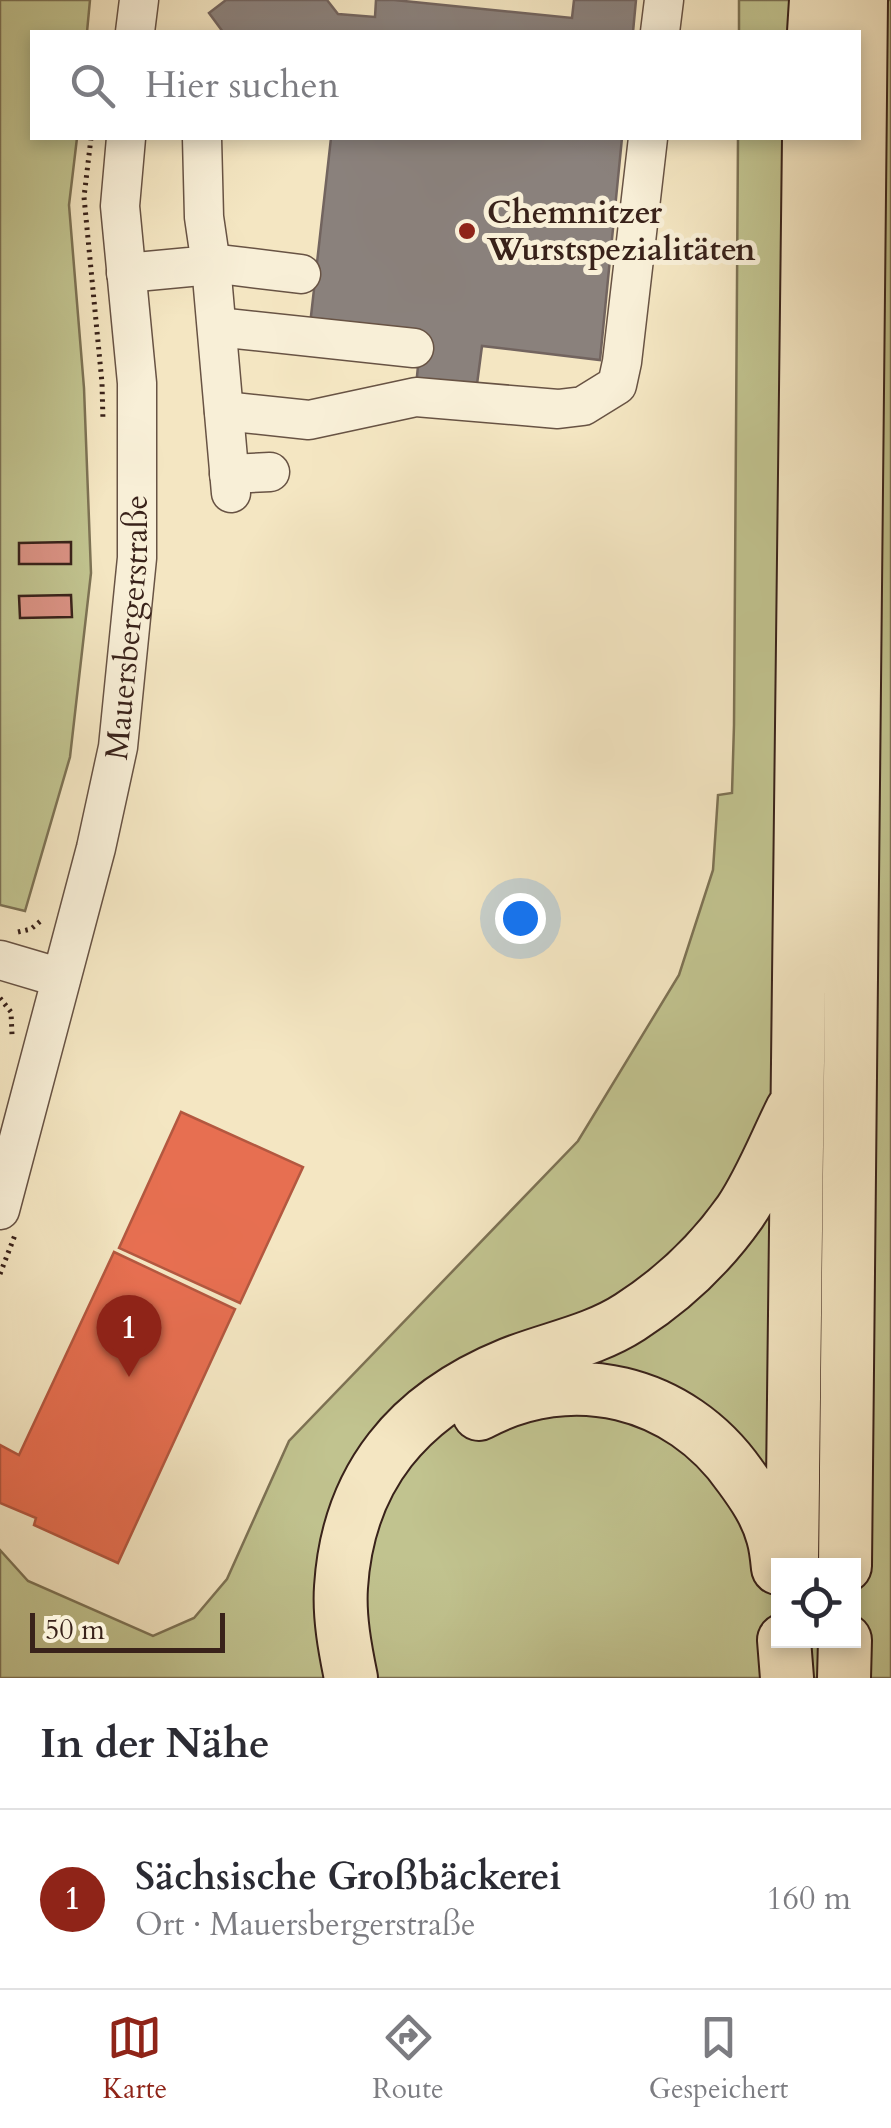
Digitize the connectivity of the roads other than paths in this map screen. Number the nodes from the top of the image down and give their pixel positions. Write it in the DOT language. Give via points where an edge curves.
graph roads {
  1 [pos="138,0"];
  2 [pos="664,0"];
  3 [pos="816,0"];
  4 [pos="861,0"];
  5 [pos="135,30"];
  6 [pos="660,30"];
  7 [pos="814,30"];
  8 [pos="861,30"];
  9 [pos="126,140"];
  10 [pos="202,140"];
  11 [pos="648,140"];
  12 [pos="809,140"];
  13 [pos="860,140"];
  14 [pos="211,264"];
  15 [pos="129,272"];
  16 [pos="302,274"];
  17 [pos="216,327"];
  18 [pos="414,348"];
  19 [pos="224,411"];
  20 [pos="270,472"];
  21 [pos="7,946"];
  22 [pos="60,978"];
  23 [pos="798,1100"];
  24 [pos="0,1210"];
  25 [pos="776,1558"];
  26 [pos="792,1558"];
  27 [pos="846,1558"];
  28 [pos="788,1648"];
  29 [pos="845,1648"];
  30 [pos="352,1678"];
  31 [pos="383,1678"];
  32 [pos="789,1678"];
  33 [pos="844,1678"];
  1 -- 5 [label="street"];
  2 -- 6 [label="street"];
  3 -- 7 [label="highway"];
  4 -- 8 [label="highway"];
  9 -- 15 [label="street, Mauersbergerstraße" via="120,206"];
  10 -- 14 [label="street"];
  11 -- 19 [label="street" via="622,362 616,385 605,393 583,406 558,409 416,397 309,420"];
  12 -- 23 [label="highway"];
  13 -- 27 [label="highway"];
  14 -- 15 [label="street"];
  14 -- 16 [label="street"];
  14 -- 17 [label="street"];
  15 -- 22 [label="street, Mauersbergerstraße" via="137,383 135,577 118,748"];
  17 -- 18 [label="street"];
  17 -- 19 [label="street"];
  19 -- 20 [label="street" via="230,484"];
  21 -- 22 [label="street"];
  22 -- 24 [label="street, Mauersbergerstraße"];
  23 -- 26 [label="highway"];
  23 -- 30 [label="highway" via="740,1211 668,1290 582,1341 462,1385 421,1415 387,1453 362,1494 346,1544 340,1590"];
  25 -- 31 [label="highway" via="759,1502 732,1465 665,1408 623,1392 579,1388 500,1402 429,1448 384,1518 373,1561"];
  28 -- 32 [label="highway"];
  29 -- 33 [label="highway"];
}
